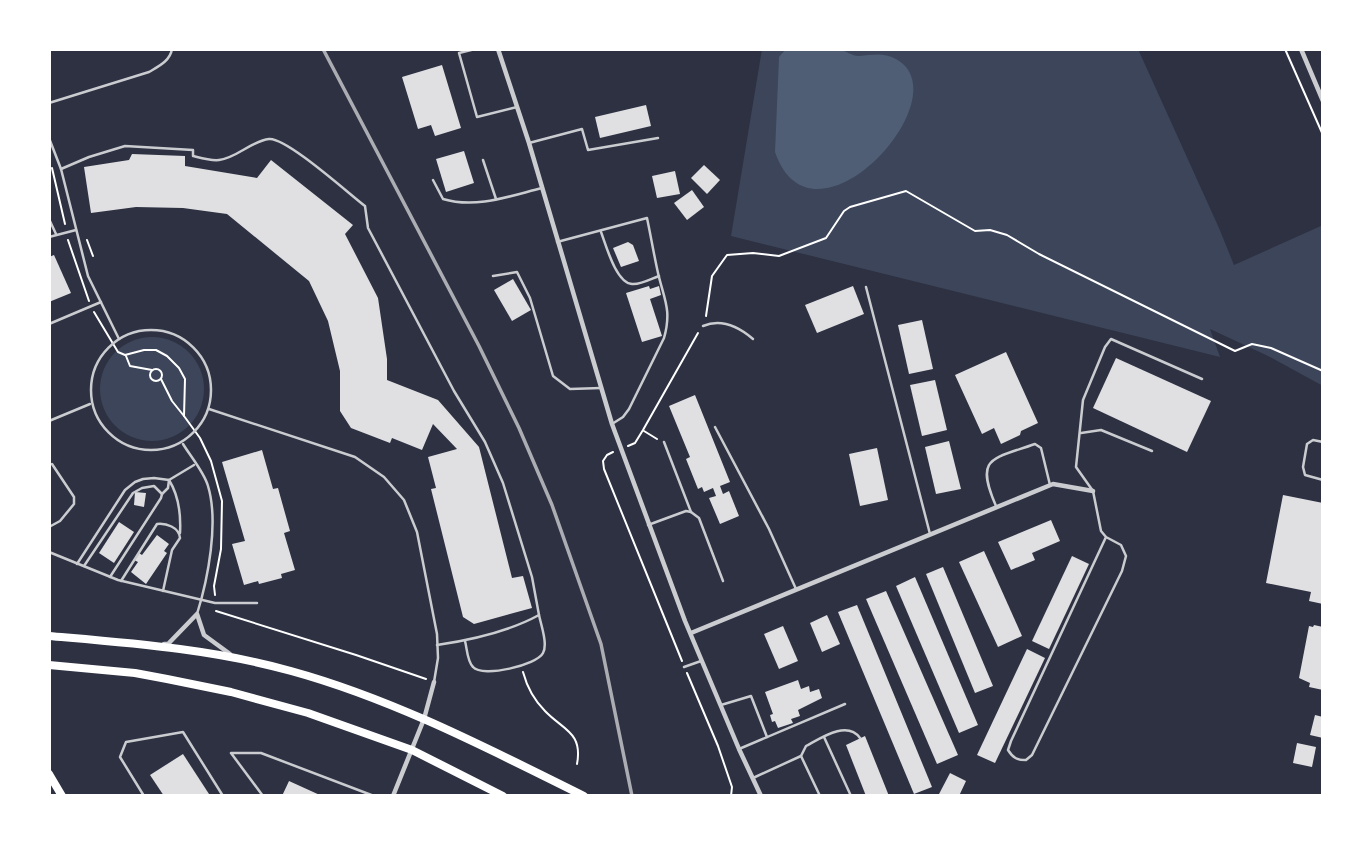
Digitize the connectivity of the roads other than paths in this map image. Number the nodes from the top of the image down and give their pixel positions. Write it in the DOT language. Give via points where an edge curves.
graph roads {
  1 [pos="172,49"];
  2 [pos="475,49"];
  3 [pos="498,49"];
  4 [pos="1301,49"];
  5 [pos="1323,101"];
  6 [pos="49,103"];
  7 [pos="517,107"];
  8 [pos="49,138"];
  9 [pos="657,138"];
  10 [pos="529,143"];
  11 [pos="483,160"];
  12 [pos="61,170"];
  13 [pos="433,180"];
  14 [pos="542,188"];
  15 [pos="495,199"];
  16 [pos="49,219"];
  17 [pos="76,230"];
  18 [pos="601,231"];
  19 [pos="56,234"];
  20 [pos="49,237"];
  21 [pos="557,242"];
  22 [pos="493,276"];
  23 [pos="659,276"];
  24 [pos="866,287"];
  25 [pos="101,302"];
  26 [pos="49,324"];
  27 [pos="704,326"];
  28 [pos="118,339"];
  29 [pos="753,339"];
  30 [pos="1202,379"];
  31 [pos="601,388"];
  32 [pos="90,404"];
  33 [pos="209,409"];
  34 [pos="49,421"];
  35 [pos="612,424"];
  36 [pos="715,427"];
  37 [pos="1081,433"];
  38 [pos="664,442"];
  39 [pos="1323,442"];
  40 [pos="183,443"];
  41 [pos="1152,451"];
  42 [pos="52,464"];
  43 [pos="195,465"];
  44 [pos="169,480"];
  45 [pos="1323,480"];
  46 [pos="1050,485"];
  47 [pos="1093,491"];
  48 [pos="162,494"];
  49 [pos="996,506"];
  50 [pos="691,512"];
  51 [pos="648,525"];
  52 [pos="49,527"];
  53 [pos="180,534"];
  54 [pos="930,534"];
  55 [pos="1106,537"];
  56 [pos="49,552"];
  57 [pos="77,564"];
  58 [pos="84,566"];
  59 [pos="110,577"];
  60 [pos="121,581"];
  61 [pos="723,581"];
  62 [pos="796,589"];
  63 [pos="163,591"];
  64 [pos="202,600"];
  65 [pos="257,603"];
  66 [pos="197,614"];
  67 [pos="539,615"];
  68 [pos="691,633"];
  69 [pos="49,636"];
  70 [pos="465,641"];
  71 [pos="437,645"];
  72 [pos="146,646"];
  73 [pos="240,659"];
  74 [pos="702,660"];
  75 [pos="52,667"];
  76 [pos="684,667"];
  77 [pos="434,682"];
  78 [pos="845,704"];
  79 [pos="721,705"];
  80 [pos="424,719"];
  81 [pos="767,737"];
  82 [pos="824,737"];
  83 [pos="860,738"];
  84 [pos="738,749"];
  85 [pos="412,750"];
  86 [pos="801,756"];
  87 [pos="49,774"];
  88 [pos="752,778"];
  89 [pos="357,790"];
  90 [pos="62,796"];
  91 [pos="144,796"];
  92 [pos="223,796"];
  93 [pos="263,796"];
  94 [pos="355,796"];
  95 [pos="374,796"];
  96 [pos="393,796"];
  97 [pos="503,796"];
  98 [pos="583,796"];
  99 [pos="761,796"];
  100 [pos="820,796"];
  101 [pos="851,796"];
  1 -- 6 [label="lane" via="162,64 149,72"];
  2 -- 7 [label="lane" via="459,53 477,117"];
  3 -- 7 [label="street"];
  4 -- 5 [label="street"];
  7 -- 10 [label="street"];
  8 -- 12 [label="lane"];
  9 -- 10 [label="lane" via="588,150 582,130"];
  10 -- 14 [label="street"];
  11 -- 15 [label="lane"];
  12 -- 17 [label="lane"];
  12 -- 67 [label="lane" via="125,146 193,149 193,156 217,161 271,138 303,156 365,206 368,228 503,483"];
  13 -- 15 [label="lane" via="443,199 456,203"];
  14 -- 15 [label="lane"];
  14 -- 21 [label="street"];
  16 -- 19 [label="lane"];
  17 -- 19 [label="lane"];
  17 -- 25 [label="lane" via="88,276"];
  18 -- 21 [label="lane"];
  18 -- 23 [label="lane" via="625,282 635,285"];
  18 -- 23 [label="lane" via="648,218"];
  19 -- 20 [label="lane"];
  21 -- 31 [label="street"];
  22 -- 31 [label="lane" via="517,272 530,298 553,376 570,389"];
  23 -- 35 [label="lane" via="669,308 664,338 629,408"];
  24 -- 54 [label="lane"];
  25 -- 26 [label="lane"];
  25 -- 28 [label="lane"];
  27 -- 29 [label="lane" via="724,323"];
  28 -- 32 [label="lane" via="96,366"];
  28 -- 33 [label="lane" via="130,333 164,331 195,349 211,384"];
  30 -- 37 [label="lane" via="1111,339 1083,400"];
  31 -- 35 [label="street"];
  32 -- 34 [label="lane"];
  32 -- 40 [label="lane" via="114,438 130,446 167,449"];
  33 -- 40 [label="lane"];
  33 -- 71 [label="lane" via="355,457 384,477 404,500 417,532"];
  35 -- 51 [label="street"];
  36 -- 62 [label="lane"];
  37 -- 41 [label="lane" via="1101,430"];
  37 -- 47 [label="lane" via="1076,467"];
  38 -- 50 [label="lane"];
  39 -- 45 [label="lane" via="1307,444 1303,467 1306,475"];
  40 -- 43 [label="lane"];
  42 -- 52 [label="lane" via="74,497 72,510"];
  43 -- 44 [label="lane"];
  43 -- 64 [label="lane" via="208,485 212,526"];
  44 -- 48 [label="lane" via="169,488"];
  44 -- 53 [label="lane" via="181,515"];
  44 -- 57 [label="lane" via="135,482 125,490"];
  46 -- 47 [label="street"];
  46 -- 49 [label="street"];
  46 -- 49 [label="lane" via="1041,448 1035,444 994,458 985,472"];
  47 -- 55 [label="lane" via="1097,521"];
  48 -- 58 [label="lane" via="154,486 133,493"];
  48 -- 59 [label="lane"];
  49 -- 54 [label="street"];
  50 -- 51 [label="lane"];
  50 -- 61 [label="lane" via="699,518"];
  51 -- 68 [label="street"];
  53 -- 60 [label="lane" via="165,523 157,524"];
  53 -- 63 [label="lane"];
  54 -- 62 [label="street"];
  55 -- 55 [label="lane" via="1011,741 1009,750 1018,760 1032,755 1122,571 1126,556 1121,545"];
  56 -- 57 [label="lane"];
  57 -- 58 [label="lane"];
  58 -- 59 [label="lane"];
  59 -- 60 [label="lane"];
  60 -- 63 [label="lane"];
  62 -- 68 [label="street"];
  63 -- 64 [label="lane"];
  64 -- 65 [label="lane"];
  64 -- 66 [label="lane"];
  66 -- 72 [label="street" via="168,644"];
  66 -- 73 [label="street" via="204,635"];
  67 -- 70 [label="lane" via="524,624"];
  67 -- 70 [label="lane" via="545,650 537,659 481,672 470,663"];
  68 -- 74 [label="street"];
  69 -- 72 [label="main road"];
  70 -- 71 [label="lane"];
  71 -- 77 [label="lane"];
  72 -- 73 [label="main road"];
  73 -- 80 [label="main road" via="313,677"];
  74 -- 76 [label="lane"];
  74 -- 79 [label="street"];
  75 -- 85 [label="main road" via="135,673 231,692"];
  77 -- 80 [label="street"];
  78 -- 81 [label="lane"];
  79 -- 81 [label="lane" via="751,696"];
  79 -- 84 [label="street"];
  80 -- 85 [label="street"];
  80 -- 98 [label="main road"];
  81 -- 84 [label="lane"];
  82 -- 83 [label="lane" via="849,729"];
  82 -- 86 [label="lane" via="806,746"];
  82 -- 101 [label="lane"];
  84 -- 88 [label="street"];
  85 -- 96 [label="street"];
  85 -- 97 [label="main road"];
  86 -- 88 [label="lane"];
  86 -- 100 [label="lane"];
  87 -- 90 [label="main road"];
  88 -- 99 [label="street"];
  89 -- 93 [label="lane" via="261,753 230,753"];
  89 -- 94 [label="lane"];
  89 -- 95 [label="lane"];
  91 -- 92 [label="lane" via="120,757 126,742 183,732"];
}
